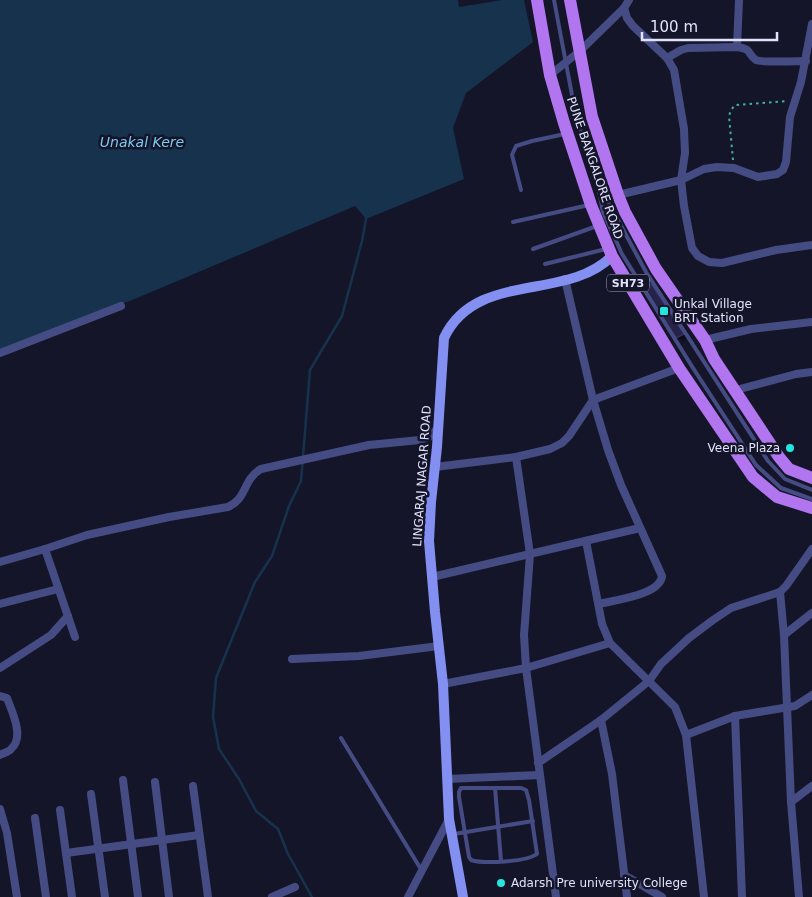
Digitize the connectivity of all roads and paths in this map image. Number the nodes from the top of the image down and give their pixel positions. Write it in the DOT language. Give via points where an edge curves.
graph roads {
  1 [pos="537,0"];
  2 [pos="554,0"];
  3 [pos="570,0"];
  4 [pos="630,0"];
  5 [pos="739,0"];
  6 [pos="624,8"];
  7 [pos="812,24"];
  8 [pos="737,47"];
  9 [pos="580,51"];
  10 [pos="667,58"];
  11 [pos="806,61"];
  12 [pos="550,75"];
  13 [pos="795,100"];
  14 [pos="567,134"];
  15 [pos="734,168"];
  16 [pos="681,180"];
  17 [pos="597,181"];
  18 [pos="521,190"];
  19 [pos="618,195"];
  20 [pos="591,205"];
  21 [pos="513,222"];
  22 [pos="599,226"];
  23 [pos="812,245"];
  24 [pos="533,249"];
  25 [pos="610,252"];
  26 [pos="545,264"];
  27 [pos="566,279"];
  28 [pos="121,306"];
  29 [pos="812,322"];
  30 [pos="705,340"];
  31 [pos="0,352"];
  32 [pos="679,368"];
  33 [pos="812,372"];
  34 [pos="736,390"];
  35 [pos="593,400"];
  36 [pos="438,428"];
  37 [pos="516,457"];
  38 [pos="435,467"];
  39 [pos="812,478"];
  40 [pos="812,490"];
  41 [pos="812,499"];
  42 [pos="812,508"];
  43 [pos="640,528"];
  44 [pos="586,541"];
  45 [pos="45,549"];
  46 [pos="812,549"];
  47 [pos="530,554"];
  48 [pos="0,562"];
  49 [pos="432,577"];
  50 [pos="58,589"];
  51 [pos="780,592"];
  52 [pos="0,604"];
  53 [pos="599,604"];
  54 [pos="812,613"];
  55 [pos="68,616"];
  56 [pos="784,635"];
  57 [pos="75,637"];
  58 [pos="610,643"];
  59 [pos="438,646"];
  60 [pos="292,659"];
  61 [pos="0,668"];
  62 [pos="526,668"];
  63 [pos="649,681"];
  64 [pos="443,684"];
  65 [pos="812,695"];
  66 [pos="0,696"];
  67 [pos="788,707"];
  68 [pos="735,716"];
  69 [pos="601,720"];
  70 [pos="686,735"];
  71 [pos="341,738"];
  72 [pos="0,755"];
  73 [pos="538,763"];
  74 [pos="540,775"];
  75 [pos="447,779"];
  76 [pos="123,780"];
  77 [pos="155,782"];
  78 [pos="193,786"];
  79 [pos="812,786"];
  80 [pos="494,788"];
  81 [pos="91,794"];
  82 [pos="792,802"];
  83 [pos="0,809"];
  84 [pos="60,810"];
  85 [pos="35,818"];
  86 [pos="449,819"];
  87 [pos="533,821"];
  88 [pos="498,826"];
  89 [pos="465,832"];
  90 [pos="451,834"];
  91 [pos="199,835"];
  92 [pos="162,840"];
  93 [pos="131,844"];
  94 [pos="98,848"];
  95 [pos="66,852"];
  96 [pos="501,860"];
  97 [pos="422,871"];
  98 [pos="624,875"];
  99 [pos="295,887"];
  100 [pos="17,897"];
  101 [pos="46,897"];
  102 [pos="72,897"];
  103 [pos="105,897"];
  104 [pos="138,897"];
  105 [pos="169,897"];
  106 [pos="208,897"];
  107 [pos="272,897"];
  108 [pos="408,897"];
  109 [pos="463,897"];
  110 [pos="556,897"];
  111 [pos="627,897"];
  112 [pos="662,897"];
  113 [pos="704,897"];
  114 [pos="742,897"];
  115 [pos="799,897"];
  1 -- 12 [label="main road, PUNE BANGALORE ROAD / SH73"];
  2 -- 17 [label="lane, bridge" via="576,116"];
  3 -- 9 [label="main road, PUNE BANGALORE ROAD / SH73"];
  4 -- 6 [label="street"];
  5 -- 8 [label="street"];
  6 -- 9 [label="street"];
  6 -- 10 [label="street" via="633,26"];
  7 -- 11 [label="street"];
  8 -- 10 [label="street" via="688,48"];
  8 -- 11 [label="street" via="762,61"];
  9 -- 12 [label="street"];
  9 -- 19 [label="main road, PUNE BANGALORE ROAD / SH73" via="592,117"];
  10 -- 16 [label="street" via="677,80 684,130"];
  11 -- 13 [label="street"];
  12 -- 14 [label="main road, PUNE BANGALORE ROAD / SH73"];
  13 -- 15 [label="street" via="783,170 758,177"];
  13 -- 15 [label="path" via="735,105 730,116"];
  14 -- 18 [label="lane" via="516,146 512,155"];
  14 -- 20 [label="main road, PUNE BANGALORE ROAD / SH73"];
  15 -- 16 [label="street" via="704,169"];
  16 -- 19 [label="street"];
  16 -- 23 [label="street" via="692,248 708,262 735,261"];
  17 -- 40 [label="lane" via="650,279 768,462 785,479"];
  17 -- 41 [label="lane" via="603,212 622,254 756,465 781,488"];
  19 -- 30 [label="main road, PUNE BANGALORE ROAD / SH73" via="656,269"];
  20 -- 21 [label="lane"];
  20 -- 22 [label="main road, PUNE BANGALORE ROAD / SH73"];
  22 -- 24 [label="lane"];
  22 -- 25 [label="main road, PUNE BANGALORE ROAD / SH73"];
  25 -- 26 [label="lane"];
  25 -- 27 [label="street, LINGARAJ NAGAR ROAD" via="603,266"];
  25 -- 32 [label="main road, PUNE BANGALORE ROAD / SH73"];
  27 -- 35 [label="street"];
  27 -- 36 [label="street, LINGARAJ NAGAR ROAD" via="494,296 460,314 444,338"];
  28 -- 31 [label="street"];
  29 -- 30 [label="street" via="751,329"];
  30 -- 34 [label="main road, PUNE BANGALORE ROAD / SH73"];
  32 -- 35 [label="street"];
  32 -- 42 [label="main road, PUNE BANGALORE ROAD / SH73" via="753,477 777,496"];
  33 -- 34 [label="street"];
  34 -- 39 [label="main road, PUNE BANGALORE ROAD / SH73" via="789,469"];
  35 -- 37 [label="street" via="562,443"];
  35 -- 43 [label="street" via="621,486"];
  36 -- 38 [label="street, LINGARAJ NAGAR ROAD"];
  36 -- 45 [label="street" via="420,440 369,445 260,469 253,473 237,503 228,507 88,535"];
  37 -- 38 [label="street"];
  37 -- 47 [label="street"];
  38 -- 49 [label="street, LINGARAJ NAGAR ROAD" via="429,541"];
  43 -- 44 [label="street"];
  43 -- 53 [label="street" via="662,571 662,580 652,590"];
  44 -- 47 [label="street"];
  44 -- 53 [label="street"];
  45 -- 48 [label="street"];
  45 -- 50 [label="street"];
  46 -- 51 [label="street"];
  47 -- 49 [label="street"];
  47 -- 62 [label="street" via="524,635"];
  49 -- 59 [label="street, LINGARAJ NAGAR ROAD"];
  50 -- 52 [label="street"];
  50 -- 55 [label="street"];
  51 -- 56 [label="street"];
  51 -- 63 [label="street" via="731,608 713,620 661,664"];
  53 -- 58 [label="street" via="602,624"];
  54 -- 56 [label="street"];
  55 -- 57 [label="street"];
  55 -- 61 [label="street" via="51,635"];
  56 -- 67 [label="street"];
  58 -- 62 [label="street"];
  58 -- 63 [label="street"];
  59 -- 60 [label="street" via="359,656"];
  59 -- 64 [label="street, LINGARAJ NAGAR ROAD"];
  62 -- 64 [label="street"];
  62 -- 73 [label="street"];
  63 -- 69 [label="street"];
  63 -- 70 [label="street" via="675,707"];
  64 -- 75 [label="street, LINGARAJ NAGAR ROAD"];
  65 -- 67 [label="street"];
  66 -- 72 [label="street" via="7,698 17,734 11,750"];
  67 -- 68 [label="street"];
  67 -- 82 [label="street"];
  68 -- 70 [label="street"];
  68 -- 114 [label="street"];
  69 -- 73 [label="street"];
  69 -- 98 [label="street" via="612,774"];
  70 -- 113 [label="street"];
  71 -- 97 [label="lane"];
  73 -- 74 [label="street"];
  74 -- 75 [label="street"];
  74 -- 110 [label="street"];
  75 -- 86 [label="street, LINGARAJ NAGAR ROAD"];
  76 -- 93 [label="street"];
  77 -- 92 [label="street"];
  78 -- 91 [label="street"];
  79 -- 82 [label="street"];
  80 -- 87 [label="lane" via="526,790"];
  80 -- 88 [label="lane"];
  80 -- 89 [label="lane" via="461,788"];
  81 -- 94 [label="street"];
  82 -- 115 [label="street"];
  83 -- 100 [label="street"];
  84 -- 95 [label="street"];
  85 -- 101 [label="street"];
  86 -- 90 [label="street, LINGARAJ NAGAR ROAD"];
  86 -- 97 [label="street"];
  87 -- 88 [label="lane"];
  87 -- 96 [label="lane" via="537,854"];
  88 -- 89 [label="lane"];
  88 -- 96 [label="lane"];
  89 -- 90 [label="lane"];
  89 -- 96 [label="lane" via="471,860"];
  90 -- 109 [label="street, LINGARAJ NAGAR ROAD"];
  91 -- 92 [label="street"];
  91 -- 106 [label="street"];
  92 -- 93 [label="street"];
  92 -- 105 [label="street"];
  93 -- 94 [label="street"];
  93 -- 104 [label="street"];
  94 -- 95 [label="street"];
  94 -- 103 [label="street"];
  95 -- 102 [label="street"];
  97 -- 108 [label="street"];
  98 -- 111 [label="street"];
  98 -- 112 [label="street"];
  99 -- 107 [label="street"];
}
